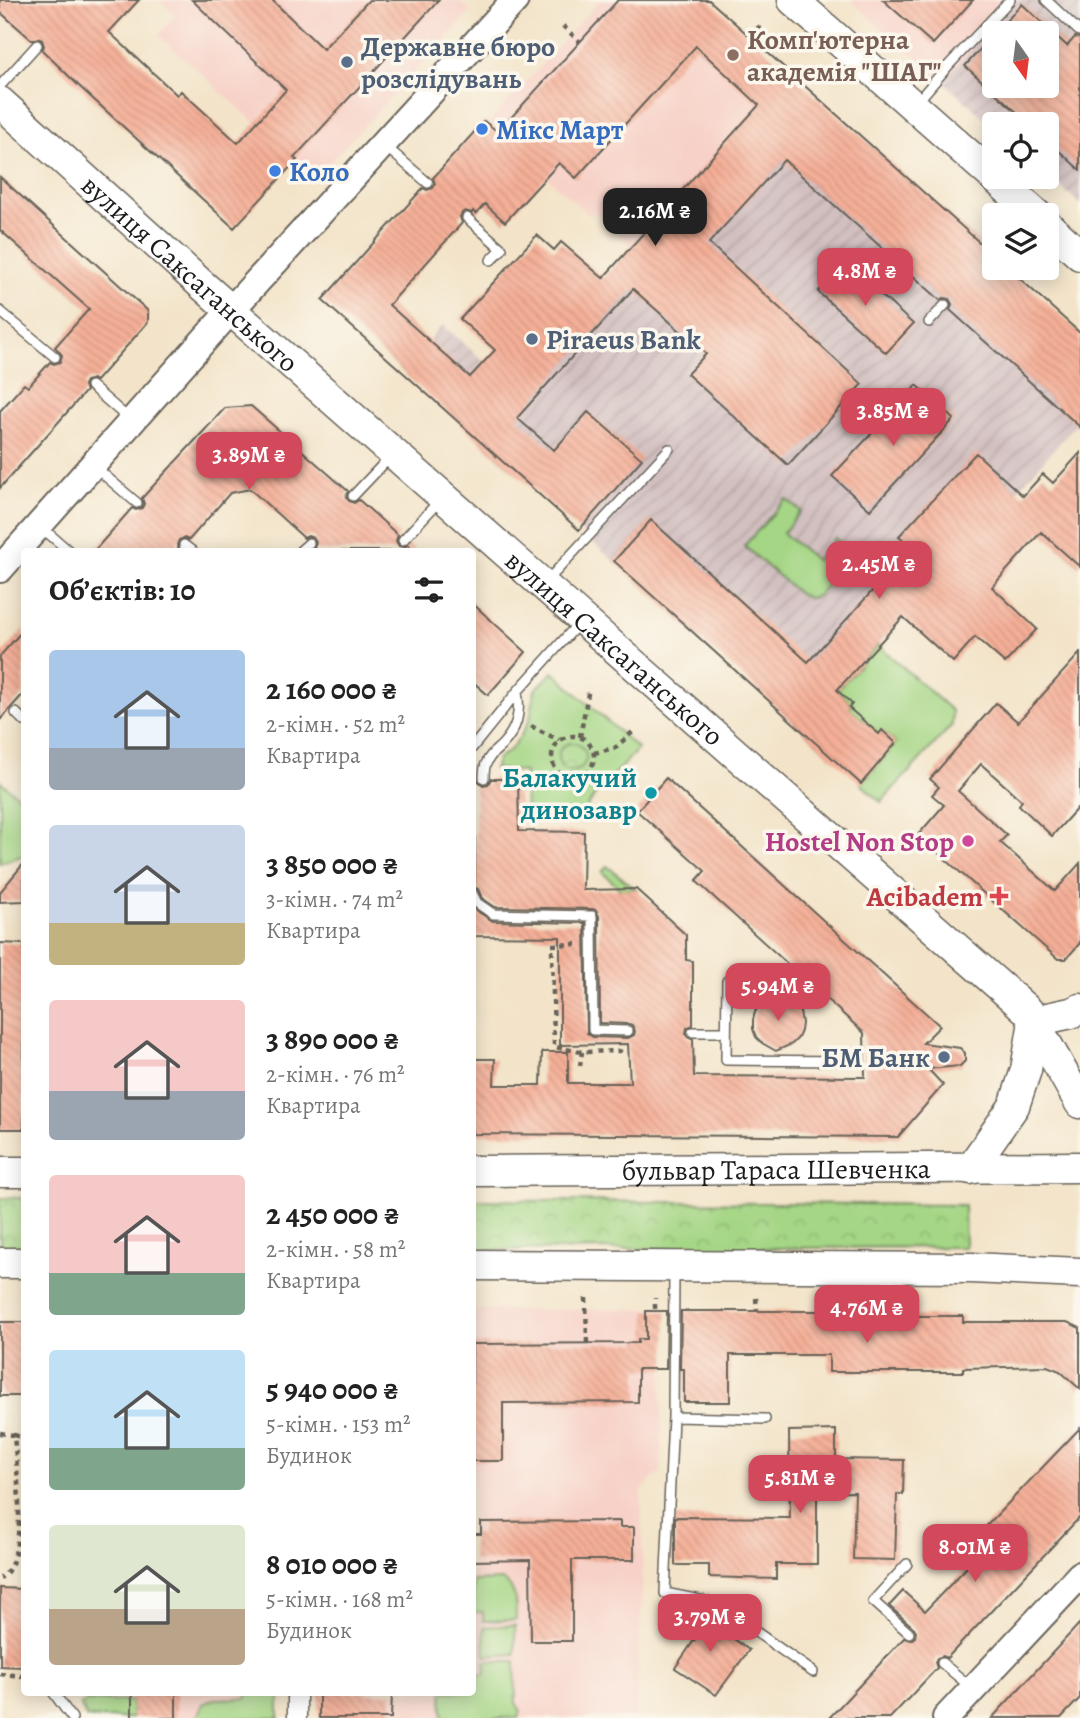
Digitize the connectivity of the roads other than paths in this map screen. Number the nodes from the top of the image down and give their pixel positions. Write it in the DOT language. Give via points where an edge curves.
graph roads {
  1 [pos="515,0"];
  2 [pos="793,0"];
  3 [pos="1010,0"];
  4 [pos="1046,0"];
  5 [pos="1079,31"];
  6 [pos="37,46"];
  7 [pos="0,86"];
  8 [pos="0,102"];
  9 [pos="914,107"];
  10 [pos="384,144"];
  11 [pos="428,183"];
  12 [pos="1021,203"];
  13 [pos="467,218"];
  14 [pos="1059,237"];
  15 [pos="1080,255"];
  16 [pos="491,260"];
  17 [pos="945,305"];
  18 [pos="231,310"];
  19 [pos="0,311"];
  20 [pos="929,322"];
  21 [pos="55,357"];
  22 [pos="91,386"];
  23 [pos="131,421"];
  24 [pos="669,449"];
  25 [pos="394,453"];
  26 [pos="92,464"];
  27 [pos="353,496"];
  28 [pos="443,497"];
  29 [pos="137,503"];
  30 [pos="39,525"];
  31 [pos="403,540"];
  32 [pos="309,543"];
  33 [pos="66,548"];
  34 [pos="303,548"];
  35 [pos="0,569"];
  36 [pos="543,585"];
  37 [pos="583,619"];
  38 [pos="517,692"];
  39 [pos="16,713"];
  40 [pos="21,718"];
  41 [pos="476,743"];
  42 [pos="484,778"];
  43 [pos="476,901"];
  44 [pos="727,981"];
  45 [pos="1080,1009"];
  46 [pos="1034,1021"];
  47 [pos="628,1031"];
  48 [pos="694,1032"];
  49 [pos="726,1032"];
  50 [pos="847,1061"];
  51 [pos="1080,1103"];
  52 [pos="1080,1167"];
  53 [pos="970,1169"];
  54 [pos="476,1171"];
  55 [pos="0,1172"];
  56 [pos="21,1172"];
  57 [pos="0,1263"];
  58 [pos="21,1263"];
  59 [pos="476,1265"];
  60 [pos="674,1266"];
  61 [pos="1080,1273"];
  62 [pos="673,1418"];
  63 [pos="765,1419"];
  64 [pos="907,1564"];
  65 [pos="1080,1576"];
  66 [pos="909,1633"];
  67 [pos="942,1663"];
  68 [pos="813,1672"];
  69 [pos="973,1689"];
  70 [pos="56,1696"];
  71 [pos="297,1696"];
  72 [pos="72,1718"];
  73 [pos="297,1718"];
  74 [pos="946,1718"];
  1 -- 10 [label="main road"];
  2 -- 9 [label="main road"];
  3 -- 9 [label="lane"];
  4 -- 5 [label="lane"];
  6 -- 7 [label="lane"];
  8 -- 18 [label="main road, вулиця Саксаганського"];
  9 -- 12 [label="main road"];
  10 -- 11 [label="lane"];
  10 -- 18 [label="main road"];
  13 -- 16 [label="lane" via="502,248"];
  14 -- 15 [label="main road"];
  17 -- 20 [label="lane"];
  18 -- 23 [label="main road"];
  18 -- 25 [label="main road, вулиця Саксаганського"];
  19 -- 21 [label="lane"];
  22 -- 23 [label="lane"];
  23 -- 26 [label="main road"];
  24 -- 36 [label="lane"];
  25 -- 27 [label="lane"];
  25 -- 28 [label="main road, вулиця Саксаганського"];
  26 -- 29 [label="lane"];
  26 -- 30 [label="main road"];
  28 -- 31 [label="lane"];
  28 -- 36 [label="main road, вулиця Саксаганського"];
  30 -- 33 [label="lane"];
  30 -- 35 [label="main road"];
  32 -- 34 [label="lane"];
  36 -- 37 [label="main road, вулиця Саксаганського"];
  37 -- 38 [label="lane"];
  37 -- 46 [label="main road, вулиця Саксаганського" via="1028,1010"];
  38 -- 41 [label="lane"];
  38 -- 42 [label="lane" via="518,720 485,763"];
  39 -- 40 [label="lane"];
  43 -- 47 [label="lane" via="493,914 592,916 593,1030"];
  44 -- 49 [label="lane"];
  45 -- 46 [label="main road"];
  46 -- 51 [label="main road, вулиця Саксаганського"];
  46 -- 53 [label="main road" via="1014,1106"];
  48 -- 49 [label="lane"];
  49 -- 50 [label="lane" via="726,1060"];
  52 -- 53 [label="main road, бульвар Тараса Шевченка"];
  53 -- 54 [label="main road, бульвар Тараса Шевченка"];
  55 -- 56 [label="main road"];
  57 -- 58 [label="main road"];
  59 -- 60 [label="main road"];
  60 -- 61 [label="main road"];
  60 -- 62 [label="lane"];
  62 -- 63 [label="lane"];
  62 -- 68 [label="lane" via="665,1592 715,1603"];
  64 -- 66 [label="lane" via="873,1601"];
  65 -- 69 [label="main road"];
  67 -- 69 [label="lane"];
  69 -- 74 [label="main road"];
  70 -- 72 [label="lane"];
  71 -- 73 [label="street"];
}
